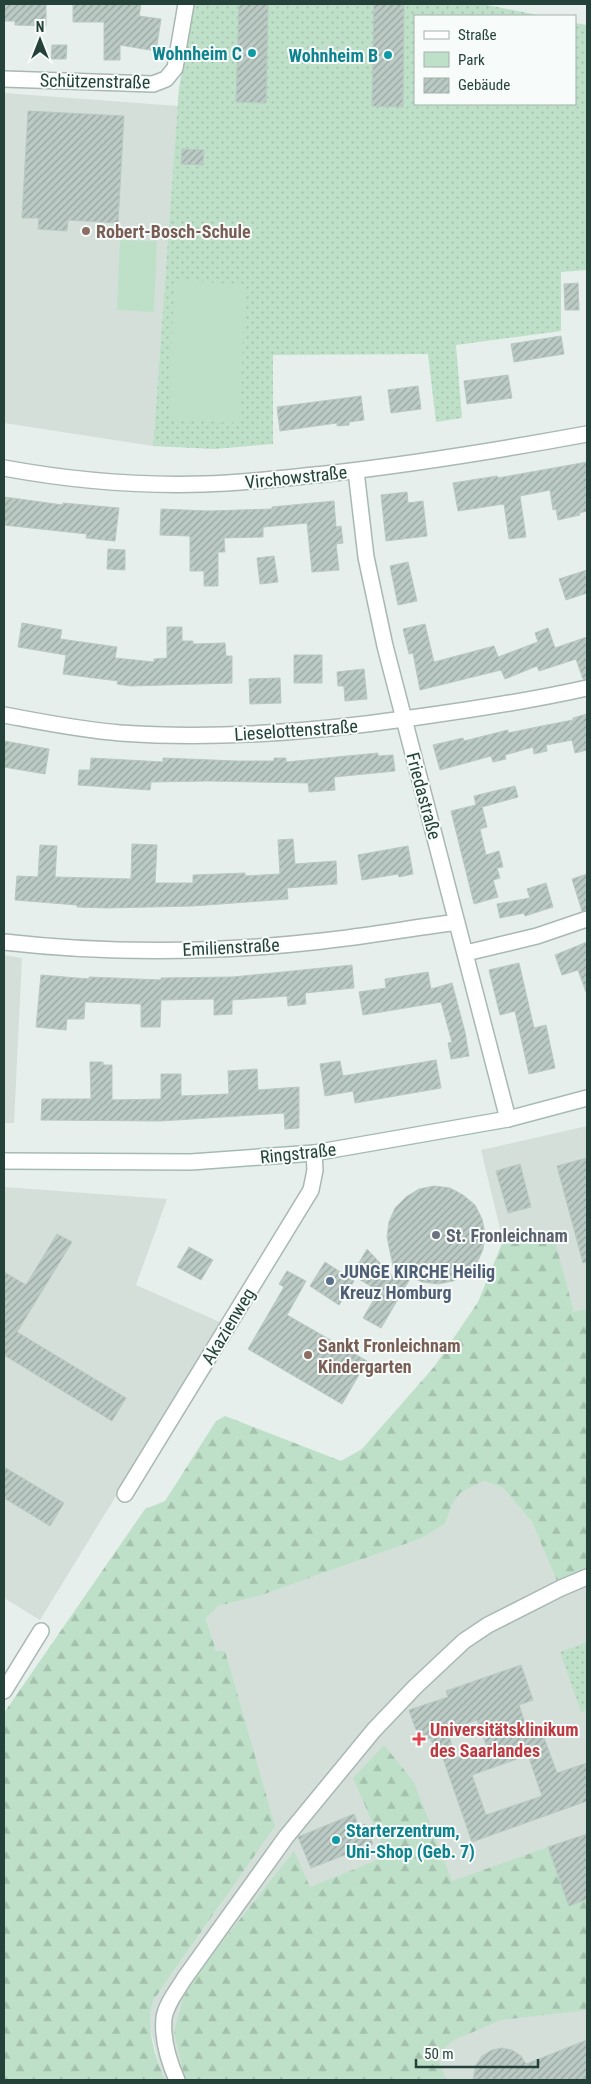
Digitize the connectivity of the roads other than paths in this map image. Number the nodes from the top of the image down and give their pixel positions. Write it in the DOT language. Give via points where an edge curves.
graph roads {
  1 [pos="186,4"];
  2 [pos="4,79"];
  3 [pos="587,434"];
  4 [pos="4,468"];
  5 [pos="356,470"];
  6 [pos="587,688"];
  7 [pos="4,715"];
  8 [pos="404,719"];
  9 [pos="587,919"];
  10 [pos="457,922"];
  11 [pos="4,942"];
  12 [pos="466,953"];
  13 [pos="587,1098"];
  14 [pos="508,1119"];
  15 [pos="314,1153"];
  16 [pos="4,1161"];
  17 [pos="125,1494"];
  18 [pos="587,1577"];
  19 [pos="41,1631"];
  20 [pos="4,1691"];
  21 [pos="177,2080"];
  1 -- 2 [label="street, Schützenstraße" via="175,68 160,82"];
  3 -- 5 [label="street, Virchowstraße"];
  4 -- 5 [label="street, Virchowstraße" via="84,479 202,484"];
  5 -- 8 [label="street, Friedastraße" via="371,581"];
  6 -- 8 [label="street, Lieselottenstraße"];
  7 -- 8 [label="street, Lieselottenstraße" via="119,733 180,736 331,729"];
  8 -- 10 [label="street, Friedastraße"];
  9 -- 12 [label="street" via="536,936"];
  10 -- 11 [label="street, Emilienstraße" via="321,941 231,948 136,951"];
  10 -- 12 [label="street, Friedastraße"];
  12 -- 14 [label="street, Friedastraße"];
  13 -- 14 [label="street, Ringstraße"];
  14 -- 15 [label="street, Ringstraße"];
  15 -- 16 [label="street, Ringstraße" via="191,1162"];
  15 -- 17 [label="street, Akazienweg" via="311,1190"];
  18 -- 21 [label="street" via="523,1606 464,1641 374,1730 286,1837 170,2002 164,2017 165,2042"];
  19 -- 20 [label="street"];
}
